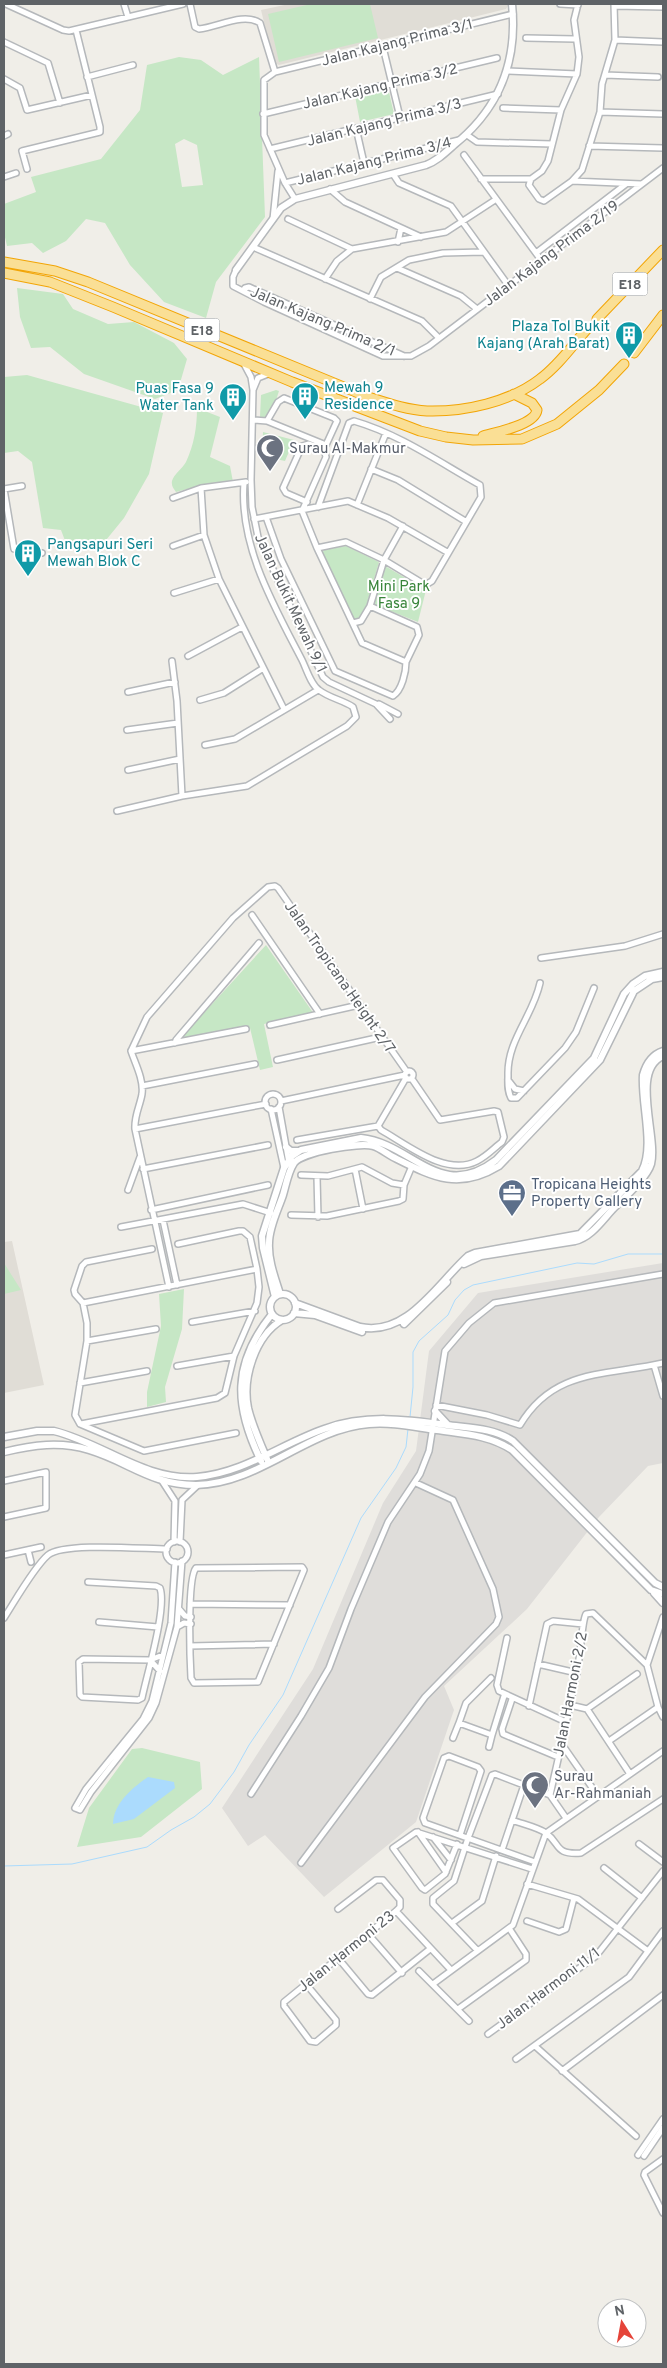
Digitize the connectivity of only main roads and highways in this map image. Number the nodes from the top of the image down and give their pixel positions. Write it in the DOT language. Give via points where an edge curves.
graph roads {
  1 [pos="663,250"];
  2 [pos="4,262"];
  3 [pos="4,273"];
  4 [pos="663,315"];
  5 [pos="597,319"];
  6 [pos="587,329"];
  7 [pos="634,353"];
  8 [pos="624,364"];
  9 [pos="514,394"];
  10 [pos="473,440"];
  1 -- 5 [label="highway, E18"];
  2 -- 9 [label="highway, E18" via="55,271 88,282 359,394 399,407 450,410 480,406"];
  3 -- 10 [label="highway, E18" via="50,282 271,374 420,431 446,438"];
  4 -- 7 [label="highway"];
  6 -- 9 [label="highway, E18" via="547,373"];
  8 -- 10 [label="highway, E18" via="599,390 557,424 522,438"];
  9 -- 10 [label="highway" via="535,406 535,418"];
}
